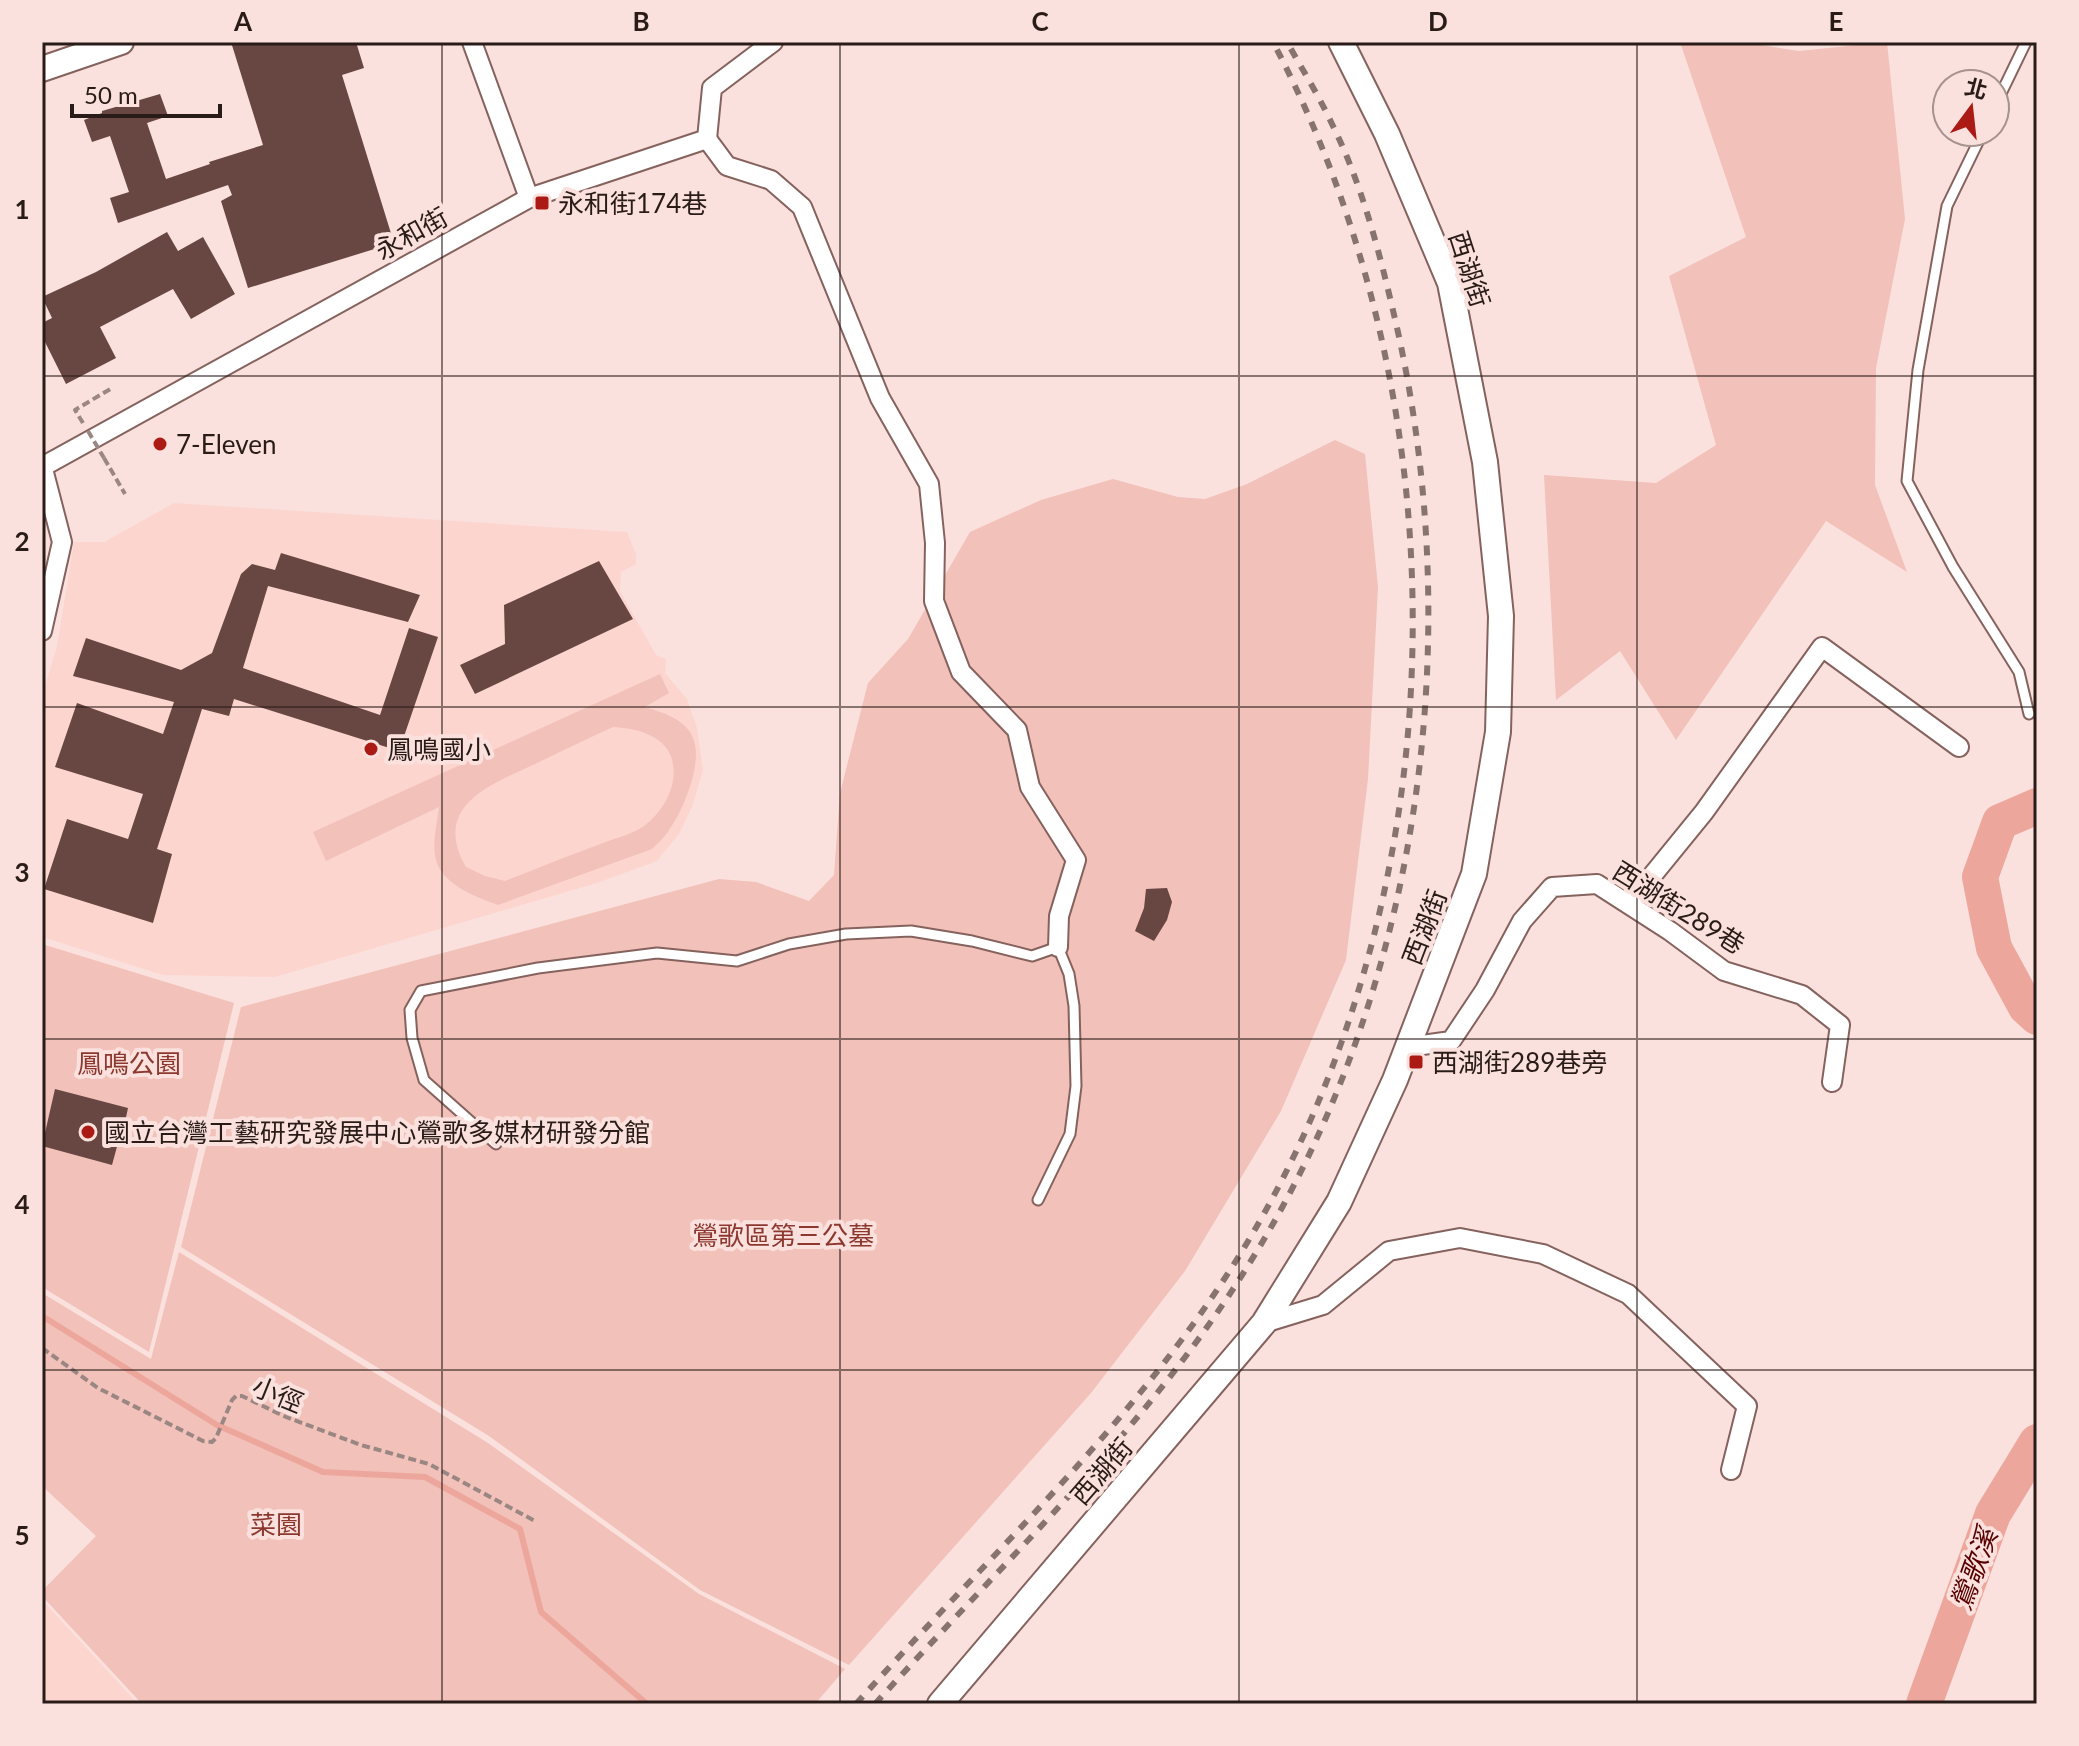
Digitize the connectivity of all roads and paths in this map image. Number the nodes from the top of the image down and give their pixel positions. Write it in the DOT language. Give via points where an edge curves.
graph roads {
  1 [pos="121,42"];
  2 [pos="472,42"];
  3 [pos="773,42"];
  4 [pos="1341,42"];
  5 [pos="2026,42"];
  6 [pos="42,69"];
  7 [pos="2011,73"];
  8 [pos="707,139"];
  9 [pos="1975,148"];
  10 [pos="529,198"];
  11 [pos="112,388"];
  12 [pos="42,466"];
  13 [pos="125,494"];
  14 [pos="42,631"];
  15 [pos="2029,714"];
  16 [pos="1959,747"];
  17 [pos="1629,904"];
  18 [pos="1058,947"];
  19 [pos="1408,1047"];
  20 [pos="1832,1082"];
  21 [pos="496,1144"];
  22 [pos="1038,1200"];
  23 [pos="1264,1323"];
  24 [pos="42,1348"];
  25 [pos="1731,1470"];
  26 [pos="535,1521"];
  27 [pos="940,1704"];
  1 -- 6 [label="street"];
  2 -- 10 [label="street"];
  3 -- 8 [label="street" via="712,88"];
  4 -- 19 [label="street, 西湖街" via="1450,283 1485,462 1501,616 1498,732 1474,874"];
  5 -- 7 [label="lane"];
  8 -- 10 [label="street, 永和街"];
  8 -- 18 [label="street" via="727,166 771,180 802,207 880,398 929,484 934,601 961,672 1017,730 1030,787 1076,860 1059,916"];
  9 -- 15 [label="lane" via="1947,206 1918,370 1907,481 2019,672"];
  10 -- 12 [label="street, 永和街"];
  11 -- 13 [label="path, bridge" via="75,410"];
  12 -- 14 [label="street" via="62,542"];
  16 -- 17 [label="street" via="1822,647 1704,812"];
  17 -- 19 [label="street, 西湖街289巷" via="1597,884 1552,887 1522,921 1451,1041"];
  17 -- 20 [label="street, 西湖街289巷" via="1724,971 1802,995 1840,1025"];
  18 -- 21 [label="lane" via="1032,956 911,931 846,934 737,961 657,953 538,968 421,991 410,1010 424,1080"];
  18 -- 22 [label="lane" via="1074,1006 1076,1086 1070,1134"];
  19 -- 23 [label="street, 西湖街" via="1339,1202"];
  23 -- 25 [label="street" via="1323,1305 1389,1251 1460,1238 1543,1254 1628,1294 1747,1406"];
  23 -- 27 [label="street, 西湖街"];
  24 -- 26 [label="path, 小徑" via="111,1395 203,1441 216,1438 232,1400 242,1396 361,1445 429,1464"];
}
